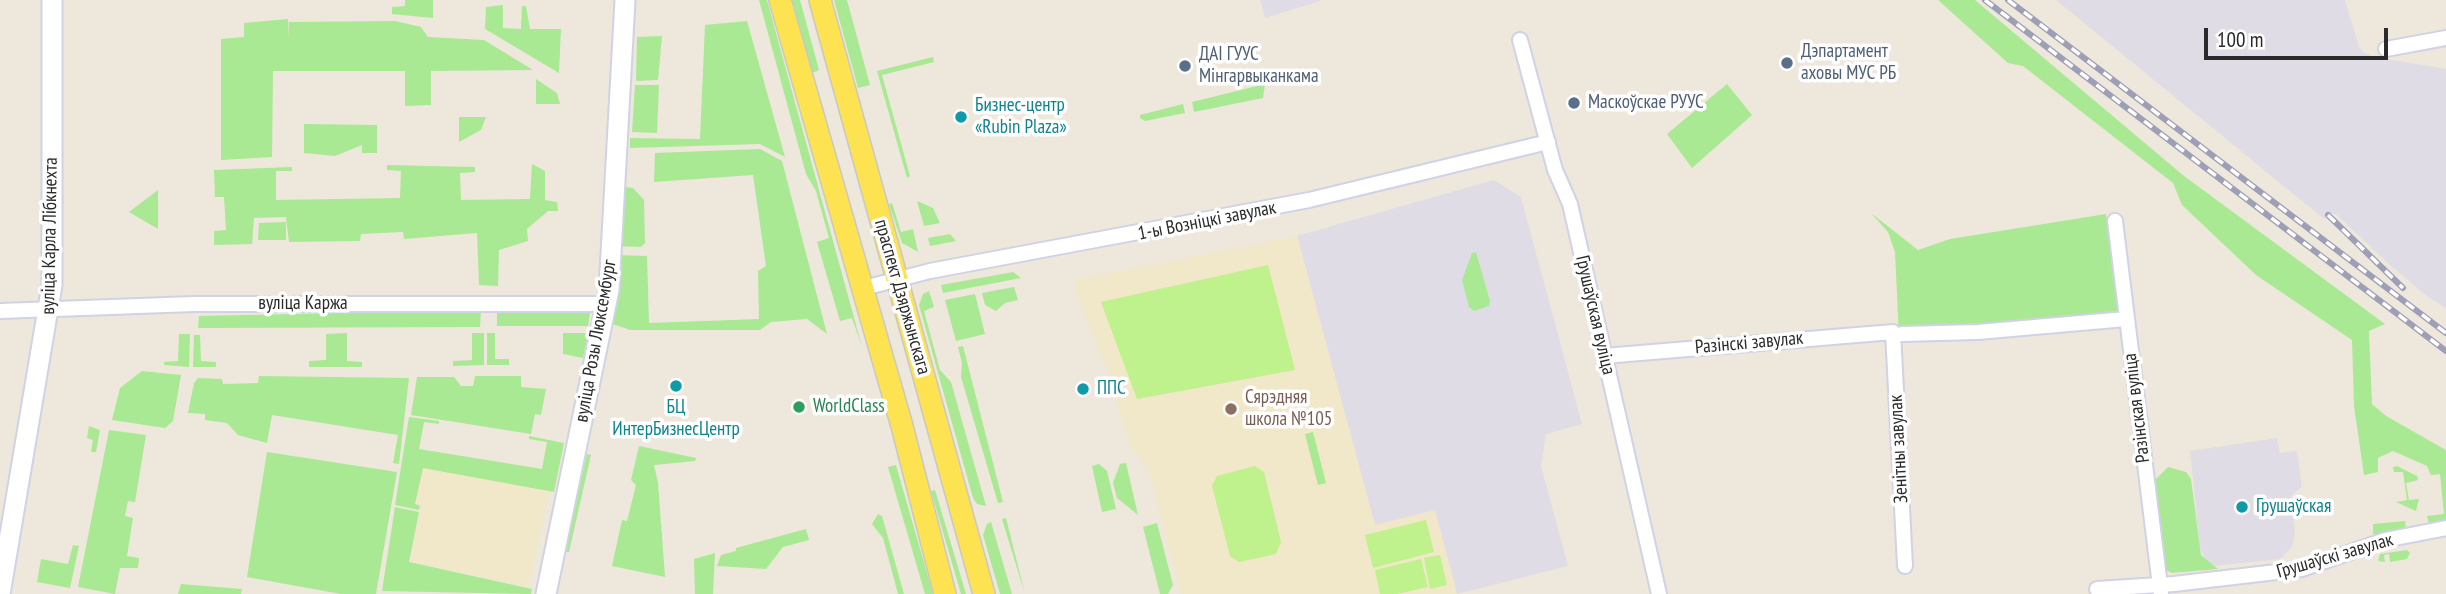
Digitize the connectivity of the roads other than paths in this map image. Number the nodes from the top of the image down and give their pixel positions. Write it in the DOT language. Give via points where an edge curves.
graph roads {
  1 [pos="52,0"];
  2 [pos="625,0"];
  3 [pos="780,0"];
  4 [pos="820,0"];
  5 [pos="2446,38"];
  6 [pos="1520,40"];
  7 [pos="2386,49"];
  8 [pos="1548,142"];
  9 [pos="2115,221"];
  10 [pos="897,278"];
  11 [pos="864,288"];
  12 [pos="607,304"];
  13 [pos="50,308"];
  14 [pos="0,312"];
  15 [pos="2126,319"];
  16 [pos="1898,333"];
  17 [pos="1604,356"];
  18 [pos="2446,528"];
  19 [pos="1905,566"];
  20 [pos="2097,589"];
  21 [pos="2160,589"];
  22 [pos="0,594"];
  23 [pos="546,594"];
  24 [pos="945,594"];
  25 [pos="984,594"];
  26 [pos="1659,594"];
  1 -- 13 [label="street, вуліца Карла Лібкнехта"];
  2 -- 12 [label="street, вуліца Розы Люксембург"];
  3 -- 11 [label="main road, праспект Дзяржынскага"];
  4 -- 10 [label="main road, праспект Дзяржынскага"];
  5 -- 7 [label="street"];
  6 -- 8 [label="street, Грушаўская вуліца"];
  8 -- 10 [label="street, 1-ы Возніцкі завулак" via="1310,200"];
  8 -- 17 [label="street, Грушаўская вуліца" via="1567,194"];
  9 -- 15 [label="street, Разінская вуліца"];
  10 -- 11 [label="street, 1-ы Возніцкі завулак"];
  10 -- 25 [label="main road, праспект Дзяржынскага"];
  11 -- 24 [label="main road, праспект Дзяржынскага"];
  12 -- 13 [label="street, вуліца Каржа"];
  12 -- 23 [label="street, вуліца Розы Люксембург"];
  13 -- 14 [label="street, вуліца Каржа"];
  13 -- 22 [label="street, вуліца Карла Лібкнехта"];
  15 -- 16 [label="street, Разінскі завулак" via="1978,332"];
  15 -- 21 [label="street, Разінская вуліца"];
  16 -- 17 [label="street, Разінскі завулак"];
  16 -- 19 [label="street, Зенітны завулак"];
  17 -- 26 [label="street, Грушаўская вуліца"];
  18 -- 21 [label="street, Грушаўскі завулак" via="2385,540 2302,569"];
  20 -- 21 [label="street, Грушаўскі завулак"];
}
